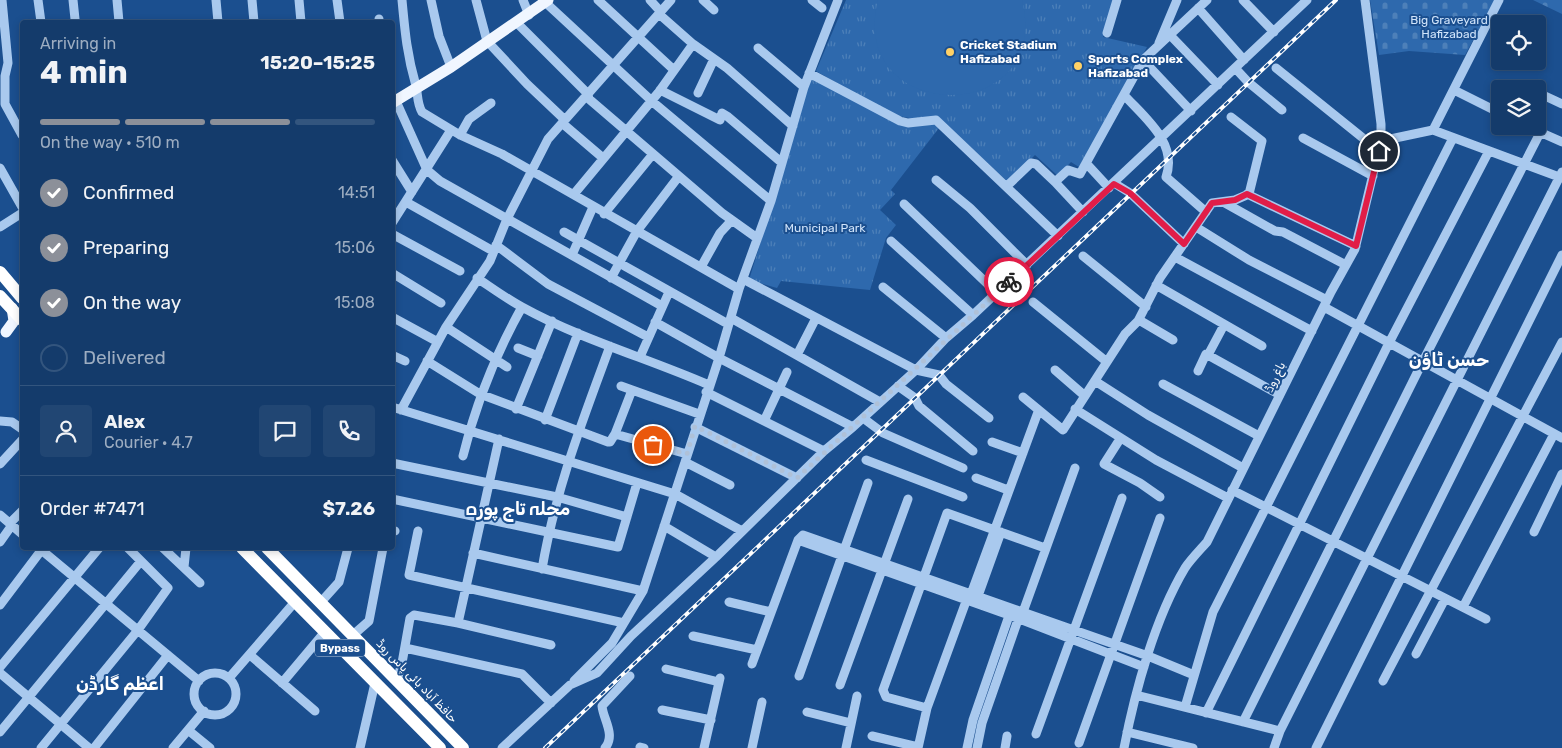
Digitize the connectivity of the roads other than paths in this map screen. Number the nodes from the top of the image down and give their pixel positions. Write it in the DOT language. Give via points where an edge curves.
graph roads {
  1 [pos="2,0"];
  2 [pos="38,0"];
  3 [pos="73,0"];
  4 [pos="117,0"];
  5 [pos="216,0"];
  6 [pos="252,0"];
  7 [pos="299,0"];
  8 [pos="337,0"];
  9 [pos="402,0"];
  10 [pos="431,0"];
  11 [pos="476,0"];
  12 [pos="523,0"];
  13 [pos="598,0"];
  14 [pos="650,0"];
  15 [pos="671,0"];
  16 [pos="703,0"];
  17 [pos="812,0"];
  18 [pos="838,0"];
  19 [pos="1117,0"];
  20 [pos="1177,0"];
  21 [pos="1207,0"];
  22 [pos="1243,0"];
  23 [pos="1307,0"];
  24 [pos="1365,0"];
  25 [pos="1499,0"];
  26 [pos="547,1"];
  27 [pos="822,8"];
  28 [pos="1198,8"];
  29 [pos="714,10"];
  30 [pos="660,13"];
  31 [pos="529,15"];
  32 [pos="75,19"];
  33 [pos="41,20"];
  34 [pos="119,20"];
  35 [pos="218,20"];
  36 [pos="254,20"];
  37 [pos="301,20"];
  38 [pos="340,20"];
  39 [pos="518,23"];
  40 [pos="1274,32"];
  41 [pos="1107,33"];
  42 [pos="1169,34"];
  43 [pos="639,38"];
  44 [pos="487,41"];
  45 [pos="1159,43"];
  46 [pos="693,44"];
  47 [pos="758,48"];
  48 [pos="714,59"];
  49 [pos="1143,60"];
  50 [pos="1244,60"];
  51 [pos="4,63"];
  52 [pos="613,63"];
  53 [pos="451,67"];
  54 [pos="1276,68"];
  55 [pos="1236,69"];
  56 [pos="674,70"];
  57 [pos="809,74"];
  58 [pos="1218,85"];
  59 [pos="804,87"];
  60 [pos="416,88"];
  61 [pos="660,90"];
  62 [pos="1454,90"];
  63 [pos="698,93"];
  64 [pos="588,94"];
  65 [pos="1124,95"];
  66 [pos="1546,96"];
  67 [pos="651,99"];
  68 [pos="395,101"];
  69 [pos="491,103"];
  70 [pos="395,104"];
  71 [pos="1562,104"];
  72 [pos="1491,108"];
  73 [pos="1282,110"];
  74 [pos="1191,111"];
  75 [pos="1231,117"];
  76 [pos="564,121"];
  77 [pos="793,126"];
  78 [pos="451,130"];
  79 [pos="626,130"];
  80 [pos="1432,130"];
  81 [pos="20,131"];
  82 [pos="460,135"];
  83 [pos="1539,135"];
  84 [pos="1545,135"];
  85 [pos="1162,138"];
  86 [pos="1303,138"];
  87 [pos="1453,138"];
  88 [pos="1381,141"];
  89 [pos="1562,142"];
  90 [pos="1489,150"];
  91 [pos="1379,151"];
  92 [pos="653,154"];
  93 [pos="603,158"];
  94 [pos="781,162"];
  95 [pos="1086,163"];
  96 [pos="1525,164"];
  97 [pos="395,165"];
  98 [pos="0,168"];
  99 [pos="427,170"];
  100 [pos="532,171"];
  101 [pos="679,176"];
  102 [pos="1373,176"];
  103 [pos="1561,176"];
  104 [pos="936,180"];
  105 [pos="1054,182"];
  106 [pos="1007,186"];
  107 [pos="1111,186"];
  108 [pos="412,192"];
  109 [pos="574,194"];
  110 [pos="1247,194"];
  111 [pos="771,201"];
  112 [pos="406,202"];
  113 [pos="1225,202"];
  114 [pos="20,203"];
  115 [pos="904,204"];
  116 [pos="593,207"];
  117 [pos="1083,212"];
  118 [pos="1206,212"];
  119 [pos="20,214"];
  120 [pos="604,214"];
  121 [pos="395,218"];
  122 [pos="507,219"];
  123 [pos="732,220"];
  124 [pos="1196,227"];
  125 [pos="0,228"];
  126 [pos="637,231"];
  127 [pos="564,232"];
  128 [pos="395,236"];
  129 [pos="1058,236"];
  130 [pos="757,238"];
  131 [pos="578,240"];
  132 [pos="891,242"];
  133 [pos="1184,244"];
  134 [pos="1356,246"];
  135 [pos="494,248"];
  136 [pos="572,255"];
  137 [pos="1562,255"];
  138 [pos="1082,256"];
  139 [pos="1176,257"];
  140 [pos="619,263"];
  141 [pos="1027,265"];
  142 [pos="1346,265"];
  143 [pos="701,267"];
  144 [pos="460,271"];
  145 [pos="0,272"];
  146 [pos="395,275"];
  147 [pos="477,278"];
  148 [pos="610,278"];
  149 [pos="743,279"];
  150 [pos="1156,285"];
  151 [pos="884,287"];
  152 [pos="739,289"];
  153 [pos="669,292"];
  154 [pos="997,293"];
  155 [pos="0,296"];
  156 [pos="20,296"];
  157 [pos="1033,302"];
  158 [pos="441,303"];
  159 [pos="1325,304"];
  160 [pos="662,306"];
  161 [pos="522,307"];
  162 [pos="1146,307"];
  163 [pos="12,308"];
  164 [pos="973,315"];
  165 [pos="20,318"];
  166 [pos="816,318"];
  167 [pos="395,319"];
  168 [pos="1139,320"];
  169 [pos="552,321"];
  170 [pos="730,321"];
  171 [pos="20,322"];
  172 [pos="655,322"];
  173 [pos="1224,324"];
  174 [pos="1358,325"];
  175 [pos="446,327"];
  176 [pos="20,330"];
  177 [pos="1312,331"];
  178 [pos="578,333"];
  179 [pos="3,334"];
  180 [pos="648,337"];
  181 [pos="946,338"];
  182 [pos="1173,340"];
  183 [pos="438,342"];
  184 [pos="1562,342"];
  185 [pos="1389,343"];
  186 [pos="610,346"];
  187 [pos="1262,346"];
  188 [pos="518,348"];
  189 [pos="797,355"];
  190 [pos="1208,355"];
  191 [pos="395,356"];
  192 [pos="538,356"];
  193 [pos="640,357"];
  194 [pos="719,358"];
  195 [pos="1558,358"];
  196 [pos="404,361"];
  197 [pos="427,361"];
  198 [pos="495,361"];
  199 [pos="1107,362"];
  200 [pos="1423,362"];
  201 [pos="507,367"];
  202 [pos="916,370"];
  203 [pos="1055,370"];
  204 [pos="1198,371"];
  205 [pos="787,372"];
  206 [pos="1456,380"];
  207 [pos="1095,381"];
  208 [pos="1164,384"];
  209 [pos="621,386"];
  210 [pos="898,386"];
  211 [pos="708,389"];
  212 [pos="779,389"];
  213 [pos="632,390"];
  214 [pos="480,394"];
  215 [pos="1280,394"];
  216 [pos="1085,396"];
  217 [pos="1023,397"];
  218 [pos="1490,398"];
  219 [pos="880,402"];
  220 [pos="516,409"];
  221 [pos="1075,409"];
  222 [pos="395,410"];
  223 [pos="1038,412"];
  224 [pos="699,414"];
  225 [pos="1522,416"];
  226 [pos="863,418"];
  227 [pos="989,418"];
  228 [pos="0,420"];
  229 [pos="545,420"];
  230 [pos="764,421"];
  231 [pos="695,426"];
  232 [pos="853,427"];
  233 [pos="20,428"];
  234 [pos="470,430"];
  235 [pos="578,432"];
  236 [pos="615,434"];
  237 [pos="1259,436"];
  238 [pos="1558,436"];
  239 [pos="499,439"];
  240 [pos="1120,439"];
  241 [pos="20,442"];
  242 [pos="992,442"];
  243 [pos="824,451"];
  244 [pos="973,451"];
  245 [pos="1023,453"];
  246 [pos="463,456"];
  247 [pos="686,458"];
  248 [pos="866,460"];
  249 [pos="568,461"];
  250 [pos="0,464"];
  251 [pos="395,464"];
  252 [pos="963,468"];
  253 [pos="1075,468"];
  254 [pos="1243,468"];
  255 [pos="1562,474"];
  256 [pos="797,478"];
  257 [pos="976,478"];
  258 [pos="489,483"];
  259 [pos="637,483"];
  260 [pos="868,483"];
  261 [pos="730,485"];
  262 [pos="1008,490"];
  263 [pos="675,494"];
  264 [pos="1230,494"];
  265 [pos="557,497"];
  266 [pos="963,497"];
  267 [pos="1160,497"];
  268 [pos="1122,498"];
  269 [pos="908,499"];
  270 [pos="395,500"];
  271 [pos="1266,508"];
  272 [pos="20,513"];
  273 [pos="0,515"];
  274 [pos="482,516"];
  275 [pos="627,516"];
  276 [pos="1160,518"];
  277 [pos="11,524"];
  278 [pos="1299,525"];
  279 [pos="664,526"];
  280 [pos="997,530"];
  281 [pos="418,531"];
  282 [pos="549,531"];
  283 [pos="742,531"];
  284 [pos="20,532"];
  285 [pos="1534,532"];
  286 [pos="0,542"];
  287 [pos="1334,542"];
  288 [pos="1045,548"];
  289 [pos="40,550"];
  290 [pos="43,550"];
  291 [pos="97,550"];
  292 [pos="130,550"];
  293 [pos="166,550"];
  294 [pos="186,550"];
  295 [pos="244,550"];
  296 [pos="269,550"];
  297 [pos="347,550"];
  298 [pos="383,550"];
  299 [pos="474,553"];
  300 [pos="842,553"];
  301 [pos="716,557"];
  302 [pos="1367,559"];
  303 [pos="141,561"];
  304 [pos="882,566"];
  305 [pos="184,567"];
  306 [pos="542,569"];
  307 [pos="1401,576"];
  308 [pos="75,578"];
  309 [pos="923,581"];
  310 [pos="200,583"];
  311 [pos="466,589"];
  312 [pos="643,591"];
  313 [pos="1430,591"];
  314 [pos="971,596"];
  315 [pos="1445,599"];
  316 [pos="321,602"];
  317 [pos="729,602"];
  318 [pos="106,603"];
  319 [pos="294,603"];
  320 [pos="0,605"];
  321 [pos="1463,607"];
  322 [pos="771,612"];
  323 [pos="1010,612"];
  324 [pos="1021,614"];
  325 [pos="1486,619"];
  326 [pos="458,622"];
  327 [pos="624,623"];
  328 [pos="138,630"];
  329 [pos="1074,630"];
  330 [pos="324,633"];
  331 [pos="353,635"];
  332 [pos="693,636"];
  333 [pos="1071,639"];
  334 [pos="551,645"];
  335 [pos="404,648"];
  336 [pos="1112,648"];
  337 [pos="757,650"];
  338 [pos="168,654"];
  339 [pos="1416,654"];
  340 [pos="250,655"];
  341 [pos="1148,656"];
  342 [pos="752,664"];
  343 [pos="0,667"];
  344 [pos="1144,667"];
  345 [pos="666,669"];
  346 [pos="0,673"];
  347 [pos="1194,675"];
  348 [pos="630,676"];
  349 [pos="799,676"];
  350 [pos="229,678"];
  351 [pos="199,680"];
  352 [pos="397,680"];
  353 [pos="1383,681"];
  354 [pos="282,683"];
  355 [pos="375,683"];
  356 [pos="570,685"];
  357 [pos="840,685"];
  358 [pos="1136,695"];
  359 [pos="856,696"];
  360 [pos="29,698"];
  361 [pos="762,702"];
  362 [pos="551,703"];
  363 [pos="1185,707"];
  364 [pos="927,708"];
  365 [pos="662,710"];
  366 [pos="204,711"];
  367 [pos="316,711"];
  368 [pos="807,712"];
  369 [pos="1206,713"];
  370 [pos="711,720"];
  371 [pos="977,721"];
  372 [pos="1243,722"];
  373 [pos="851,724"];
  374 [pos="61,725"];
  375 [pos="188,730"];
  376 [pos="1280,731"];
  377 [pos="0,732"];
  378 [pos="1127,732"];
  379 [pos="1036,734"];
  380 [pos="872,736"];
  381 [pos="1007,736"];
  382 [pos="1078,742"];
  383 [pos="42,748"];
  384 [pos="89,748"];
  385 [pos="94,748"];
  386 [pos="173,748"];
  387 [pos="210,748"];
  388 [pos="360,748"];
  389 [pos="440,748"];
  390 [pos="463,748"];
  391 [pos="502,748"];
  392 [pos="605,748"];
  393 [pos="704,748"];
  394 [pos="752,748"];
  395 [pos="846,748"];
  396 [pos="918,748"];
  397 [pos="967,748"];
  398 [pos="977,748"];
  399 [pos="1005,748"];
  400 [pos="1124,748"];
  401 [pos="1194,748"];
  402 [pos="1274,748"];
  403 [pos="1316,748"];
  1 -- 51 [label="street"];
  2 -- 33 [label="street"];
  3 -- 32 [label="street"];
  4 -- 34 [label="street"];
  5 -- 35 [label="street"];
  6 -- 36 [label="street"];
  7 -- 37 [label="street"];
  8 -- 38 [label="street"];
  9 -- 60 [label="street" via="408,60"];
  10 -- 53 [label="street"];
  11 -- 44 [label="street"];
  12 -- 31 [label="street"];
  13 -- 43 [label="street"];
  14 -- 30 [label="street"];
  15 -- 30 [label="street"];
  16 -- 29 [label="street"];
  17 -- 27 [label="street"];
  18 -- 57 [label="street"];
  19 -- 41 [label="street"];
  20 -- 45 [label="street"];
  21 -- 28 [label="street"];
  22 -- 40 [label="street"];
  23 -- 40 [label="street"];
  24 -- 88 [label="street, باغ روڈ"];
  25 -- 62 [label="street"];
  26 -- 31 [label="main road"];
  26 -- 52 [label="street"];
  28 -- 42 [label="street"];
  28 -- 50 [label="street"];
  30 -- 43 [label="street"];
  30 -- 46 [label="street"];
  31 -- 39 [label="main road"];
  39 -- 44 [label="main road"];
  39 -- 64 [label="street"];
  40 -- 50 [label="street"];
  42 -- 45 [label="street"];
  42 -- 58 [label="street"];
  43 -- 52 [label="street"];
  43 -- 56 [label="street"];
  44 -- 53 [label="main road"];
  44 -- 76 [label="street"];
  45 -- 49 [label="street"];
  46 -- 48 [label="street"];
  46 -- 56 [label="street"];
  47 -- 59 [label="street"];
  48 -- 63 [label="street"];
  48 -- 77 [label="street"];
  49 -- 65 [label="street"];
  49 -- 74 [label="street"];
  50 -- 55 [label="street"];
  51 -- 81 [label="street" via="5,104"];
  52 -- 64 [label="street"];
  52 -- 67 [label="street"];
  53 -- 60 [label="main road"];
  54 -- 91 [label="street"];
  55 -- 58 [label="street"];
  55 -- 73 [label="street"];
  56 -- 61 [label="street"];
  57 -- 59 [label="street"];
  57 -- 106 [label="street" via="900,121 936,120"];
  58 -- 74 [label="street"];
  59 -- 77 [label="street"];
  60 -- 68 [label="main road"];
  60 -- 78 [label="street" via="422,112"];
  61 -- 67 [label="street"];
  61 -- 94 [label="street" via="720,120 722,113"];
  62 -- 72 [label="street"];
  62 -- 80 [label="street"];
  64 -- 76 [label="street"];
  64 -- 79 [label="street" via="589,99"];
  65 -- 85 [label="street"];
  65 -- 95 [label="street"];
  66 -- 71 [label="street"];
  67 -- 79 [label="street"];
  67 -- 111 [label="street"];
  69 -- 82 [label="street" via="469,119"];
  70 -- 99 [label="street"];
  74 -- 85 [label="street"];
  75 -- 110 [label="street" via="1262,141"];
  76 -- 93 [label="street"];
  76 -- 100 [label="street" via="548,139"];
  77 -- 94 [label="street"];
  78 -- 82 [label="street"];
  78 -- 99 [label="street"];
  79 -- 92 [label="street"];
  79 -- 93 [label="street"];
  80 -- 87 [label="street"];
  80 -- 88 [label="street"];
  82 -- 100 [label="street"];
  83 -- 96 [label="street"];
  84 -- 89 [label="street"];
  85 -- 107 [label="street"];
  85 -- 118 [label="street" via="1169,156 1166,177"];
  86 -- 102 [label="street"];
  87 -- 90 [label="street"];
  87 -- 174 [label="street"];
  88 -- 91 [label="street, باغ روڈ"];
  90 -- 96 [label="street"];
  90 -- 185 [label="street"];
  91 -- 102 [label="street, باغ روڈ"];
  92 -- 101 [label="street"];
  92 -- 120 [label="street"];
  93 -- 109 [label="street"];
  94 -- 111 [label="street"];
  95 -- 105 [label="street" via="1080,174 1068,170"];
  95 -- 107 [label="street"];
  96 -- 103 [label="street"];
  96 -- 200 [label="street"];
  97 -- 108 [label="street"];
  98 -- 114 [label="street"];
  99 -- 108 [label="street"];
  99 -- 122 [label="street" via="440,181"];
  100 -- 109 [label="street"];
  100 -- 122 [label="street"];
  101 -- 123 [label="street"];
  101 -- 126 [label="street"];
  102 -- 134 [label="street, باغ روڈ"];
  103 -- 206 [label="street"];
  104 -- 141 [label="street" via="970,208"];
  105 -- 106 [label="street" via="1031,163"];
  105 -- 117 [label="street"];
  106 -- 129 [label="street"];
  107 -- 117 [label="street"];
  107 -- 133 [label="street" via="1130,193"];
  108 -- 112 [label="street"];
  109 -- 116 [label="street"];
  110 -- 113 [label="street"];
  110 -- 134 [label="street"];
  111 -- 130 [label="street"];
  112 -- 121 [label="street"];
  112 -- 135 [label="street"];
  113 -- 118 [label="street" via="1216,201"];
  113 -- 142 [label="street" via="1275,231"];
  115 -- 154 [label="street"];
  116 -- 120 [label="street"];
  116 -- 131 [label="street"];
  117 -- 129 [label="street"];
  118 -- 124 [label="street"];
  119 -- 125 [label="street"];
  120 -- 126 [label="street"];
  122 -- 135 [label="street"];
  122 -- 136 [label="street"];
  123 -- 130 [label="street"];
  123 -- 143 [label="street" via="720,233"];
  124 -- 133 [label="street"];
  124 -- 159 [label="street"];
  126 -- 140 [label="street"];
  126 -- 143 [label="street"];
  127 -- 131 [label="street"];
  128 -- 144 [label="street"];
  129 -- 141 [label="street"];
  130 -- 149 [label="street"];
  131 -- 136 [label="street"];
  131 -- 140 [label="street"];
  132 -- 164 [label="street"];
  133 -- 139 [label="street"];
  134 -- 142 [label="street, باغ روڈ"];
  135 -- 147 [label="street"];
  135 -- 180 [label="street" via="548,284"];
  136 -- 148 [label="street"];
  137 -- 218 [label="street"];
  138 -- 162 [label="street"];
  139 -- 150 [label="street"];
  139 -- 177 [label="street"];
  140 -- 148 [label="street"];
  140 -- 153 [label="street"];
  141 -- 154 [label="street"];
  142 -- 159 [label="street, باغ روڈ"];
  143 -- 152 [label="street"];
  145 -- 156 [label="highway"];
  146 -- 158 [label="street"];
  147 -- 161 [label="street"];
  147 -- 175 [label="street"];
  148 -- 160 [label="street"];
  149 -- 152 [label="street"];
  149 -- 166 [label="street"];
  150 -- 162 [label="street"];
  150 -- 173 [label="street"];
  151 -- 181 [label="street"];
  152 -- 170 [label="street"];
  153 -- 160 [label="street"];
  153 -- 170 [label="street"];
  154 -- 164 [label="street"];
  155 -- 163 [label="highway"];
  157 -- 199 [label="street"];
  159 -- 174 [label="street"];
  159 -- 177 [label="street, باغ روڈ"];
  160 -- 172 [label="street"];
  161 -- 169 [label="street"];
  161 -- 198 [label="street"];
  162 -- 168 [label="street"];
  163 -- 165 [label="highway"];
  163 -- 179 [label="main road" via="14,321"];
  164 -- 181 [label="street"];
  166 -- 189 [label="street"];
  166 -- 202 [label="street"];
  167 -- 183 [label="street"];
  168 -- 182 [label="street"];
  168 -- 199 [label="street" via="1125,334"];
  169 -- 178 [label="street"];
  169 -- 192 [label="street"];
  170 -- 189 [label="street"];
  170 -- 194 [label="street"];
  171 -- 179 [label="main road"];
  172 -- 180 [label="street"];
  172 -- 194 [label="street"];
  173 -- 187 [label="street"];
  173 -- 190 [label="street"];
  174 -- 185 [label="street"];
  174 -- 271 [label="street"];
  175 -- 183 [label="street"];
  175 -- 198 [label="street"];
  176 -- 179 [label="main road"];
  177 -- 215 [label="street, باغ روڈ"];
  178 -- 186 [label="street"];
  178 -- 229 [label="street"];
  180 -- 193 [label="street"];
  181 -- 202 [label="street"];
  183 -- 197 [label="street"];
  184 -- 195 [label="street"];
  185 -- 200 [label="street"];
  185 -- 278 [label="street"];
  186 -- 193 [label="street"];
  186 -- 235 [label="street"];
  188 -- 192 [label="street"];
  189 -- 219 [label="street"];
  190 -- 204 [label="street"];
  190 -- 215 [label="street"];
  191 -- 196 [label="street"];
  192 -- 220 [label="street"];
  193 -- 211 [label="street"];
  194 -- 211 [label="street"];
  194 -- 212 [label="street"];
  195 -- 225 [label="street"];
  197 -- 214 [label="street"];
  197 -- 222 [label="street"];
  198 -- 201 [label="street"];
  198 -- 214 [label="street"];
  199 -- 207 [label="street"];
  200 -- 206 [label="street"];
  200 -- 287 [label="street"];
  202 -- 210 [label="street"];
  202 -- 227 [label="street" via="939,374 946,384"];
  203 -- 216 [label="street"];
  205 -- 212 [label="street"];
  206 -- 218 [label="street"];
  206 -- 302 [label="street"];
  207 -- 216 [label="street"];
  207 -- 254 [label="street" via="1148,416"];
  208 -- 237 [label="street"];
  209 -- 213 [label="street"];
  210 -- 219 [label="street"];
  210 -- 244 [label="street"];
  211 -- 224 [label="street"];
  211 -- 230 [label="street"];
  212 -- 230 [label="street"];
  212 -- 232 [label="street"];
  213 -- 224 [label="street"];
  213 -- 236 [label="street"];
  214 -- 220 [label="street"];
  214 -- 234 [label="street"];
  215 -- 237 [label="street, باغ روڈ"];
  216 -- 221 [label="street"];
  217 -- 223 [label="street"];
  218 -- 225 [label="street"];
  218 -- 307 [label="street"];
  219 -- 226 [label="street"];
  220 -- 229 [label="street"];
  221 -- 223 [label="street" via="1062,430"];
  221 -- 240 [label="street"];
  222 -- 234 [label="street"];
  223 -- 245 [label="street"];
  224 -- 231 [label="street"];
  225 -- 238 [label="street"];
  225 -- 313 [label="street"];
  226 -- 232 [label="street"];
  226 -- 252 [label="street" via="882,433"];
  228 -- 233 [label="street"];
  229 -- 235 [label="street"];
  230 -- 243 [label="street"];
  231 -- 247 [label="street"];
  231 -- 256 [label="street"];
  232 -- 243 [label="street"];
  234 -- 239 [label="street"];
  234 -- 246 [label="street"];
  235 -- 236 [label="street" via="610,442"];
  235 -- 249 [label="street"];
  236 -- 247 [label="street"];
  237 -- 254 [label="street, باغ روڈ"];
  238 -- 321 [label="street"];
  239 -- 249 [label="street"];
  239 -- 258 [label="street"];
  240 -- 264 [label="street"];
  240 -- 267 [label="street" via="1104,464"];
  241 -- 250 [label="street"];
  242 -- 245 [label="street"];
  243 -- 256 [label="street"];
  245 -- 262 [label="street"];
  247 -- 261 [label="street"];
  247 -- 263 [label="street"];
  248 -- 266 [label="street"];
  249 -- 259 [label="street"];
  249 -- 265 [label="street"];
  251 -- 258 [label="street"];
  253 -- 288 [label="street"];
  254 -- 264 [label="street, باغ روڈ"];
  255 -- 285 [label="street"];
  256 -- 283 [label="street"];
  257 -- 262 [label="street"];
  258 -- 265 [label="street"];
  258 -- 274 [label="street"];
  259 -- 263 [label="street"];
  259 -- 275 [label="street"];
  260 -- 300 [label="street"];
  262 -- 280 [label="street"];
  263 -- 279 [label="street"];
  263 -- 283 [label="street"];
  264 -- 271 [label="street"];
  264 -- 341 [label="street, باغ روڈ" via="1207,542 1186,566 1175,587"];
  265 -- 275 [label="street"];
  265 -- 282 [label="street"];
  268 -- 329 [label="street"];
  269 -- 304 [label="street"];
  270 -- 274 [label="street"];
  271 -- 278 [label="street"];
  271 -- 347 [label="street" via="1213,612"];
  272 -- 277 [label="street"];
  273 -- 277 [label="street"];
  274 -- 282 [label="street"];
  274 -- 299 [label="street"];
  275 -- 282 [label="street" via="618,547"];
  276 -- 336 [label="street"];
  277 -- 284 [label="street"];
  277 -- 286 [label="street"];
  278 -- 287 [label="street"];
  278 -- 369 [label="street"];
  279 -- 301 [label="street"];
  279 -- 312 [label="street"];
  280 -- 288 [label="street"];
  280 -- 309 [label="street" via="947,513"];
  280 -- 314 [label="street"];
  281 -- 311 [label="street" via="409,574"];
  282 -- 306 [label="street"];
  283 -- 301 [label="street"];
  287 -- 302 [label="street"];
  287 -- 372 [label="street"];
  288 -- 324 [label="street"];
  289 -- 320 [label="street"];
  290 -- 308 [label="street"];
  291 -- 308 [label="street"];
  292 -- 303 [label="street"];
  293 -- 305 [label="street"];
  294 -- 305 [label="street"];
  295 -- 319 [label="highway, Bypass"];
  296 -- 316 [label="highway, حافظ آباد بائی پاس روڈ / Bypass"];
  297 -- 316 [label="street" via="339,582"];
  298 -- 331 [label="street" via="369,621"];
  299 -- 306 [label="street"];
  299 -- 311 [label="street"];
  300 -- 304 [label="street"];
  300 -- 322 [label="street" via="800,538"];
  300 -- 349 [label="street"];
  301 -- 356 [label="street" via="631,636 597,673"];
  302 -- 307 [label="street"];
  302 -- 376 [label="street"];
  303 -- 318 [label="street"];
  303 -- 328 [label="street" via="168,588"];
  304 -- 309 [label="street"];
  304 -- 357 [label="street"];
  305 -- 310 [label="street"];
  306 -- 312 [label="street"];
  307 -- 313 [label="street"];
  307 -- 403 [label="street"];
  308 -- 318 [label="street"];
  308 -- 343 [label="street"];
  309 -- 314 [label="street"];
  309 -- 364 [label="street" via="883,690 886,697"];
  311 -- 326 [label="street"];
  311 -- 327 [label="street"];
  312 -- 327 [label="street"];
  313 -- 315 [label="street"];
  313 -- 353 [label="street"];
  314 -- 323 [label="street"];
  314 -- 364 [label="street"];
  315 -- 321 [label="street"];
  315 -- 339 [label="street"];
  316 -- 331 [label="highway, حافظ آباد بائی پاس روڈ / Bypass"];
  317 -- 322 [label="street"];
  318 -- 328 [label="street"];
  318 -- 360 [label="street"];
  319 -- 330 [label="highway, Bypass"];
  319 -- 340 [label="street"];
  321 -- 325 [label="street"];
  322 -- 337 [label="street"];
  323 -- 324 [label="street"];
  323 -- 371 [label="street"];
  324 -- 329 [label="street"];
  324 -- 333 [label="street"];
  324 -- 371 [label="street"];
  326 -- 334 [label="street"];
  326 -- 335 [label="street" via="411,616"];
  327 -- 356 [label="street" via="612,643"];
  328 -- 338 [label="street"];
  328 -- 374 [label="street"];
  329 -- 333 [label="street"];
  329 -- 336 [label="street"];
  330 -- 354 [label="street"];
  330 -- 355 [label="highway, Bypass"];
  331 -- 352 [label="highway, حافظ آباد بائی پاس روڈ / Bypass"];
  332 -- 337 [label="street"];
  333 -- 336 [label="street"];
  333 -- 379 [label="street"];
  335 -- 352 [label="street"];
  335 -- 362 [label="street" via="522,674"];
  336 -- 341 [label="street"];
  336 -- 344 [label="street"];
  336 -- 382 [label="street"];
  337 -- 342 [label="street"];
  338 -- 351 [label="street"];
  338 -- 385 [label="street"];
  340 -- 350 [label="street"];
  340 -- 354 [label="street"];
  341 -- 344 [label="street, باغ روڈ"];
  341 -- 347 [label="street"];
  344 -- 358 [label="street, باغ روڈ"];
  345 -- 370 [label="street" via="719,680"];
  346 -- 360 [label="street"];
  347 -- 363 [label="street"];
  348 -- 392 [label="street" via="602,706 609,731"];
  350 -- 351 [label="street" via="214,673"];
  350 -- 366 [label="street" via="236,693 231,708 217,715"];
  351 -- 366 [label="street" via="194,696"];
  352 -- 390 [label="highway, حافظ آباد بائی پاس روڈ / Bypass"];
  354 -- 367 [label="street"];
  355 -- 388 [label="street"];
  355 -- 389 [label="highway, Bypass"];
  356 -- 362 [label="street"];
  358 -- 363 [label="street"];
  358 -- 378 [label="street, باغ روڈ"];
  359 -- 373 [label="street"];
  360 -- 374 [label="street"];
  360 -- 377 [label="street"];
  361 -- 394 [label="street"];
  362 -- 391 [label="street"];
  363 -- 369 [label="street"];
  364 -- 396 [label="street"];
  365 -- 370 [label="street"];
  366 -- 375 [label="street"];
  368 -- 373 [label="street"];
  369 -- 372 [label="street"];
  370 -- 393 [label="street"];
  371 -- 397 [label="street"];
  371 -- 398 [label="street"];
  372 -- 376 [label="street"];
  373 -- 395 [label="street"];
  374 -- 383 [label="street"];
  374 -- 384 [label="street"];
  375 -- 386 [label="street"];
  375 -- 387 [label="street"];
  376 -- 402 [label="street"];
  378 -- 400 [label="street, باغ روڈ"];
  378 -- 401 [label="street"];
  380 -- 396 [label="street"];
  381 -- 399 [label="street"];
}
